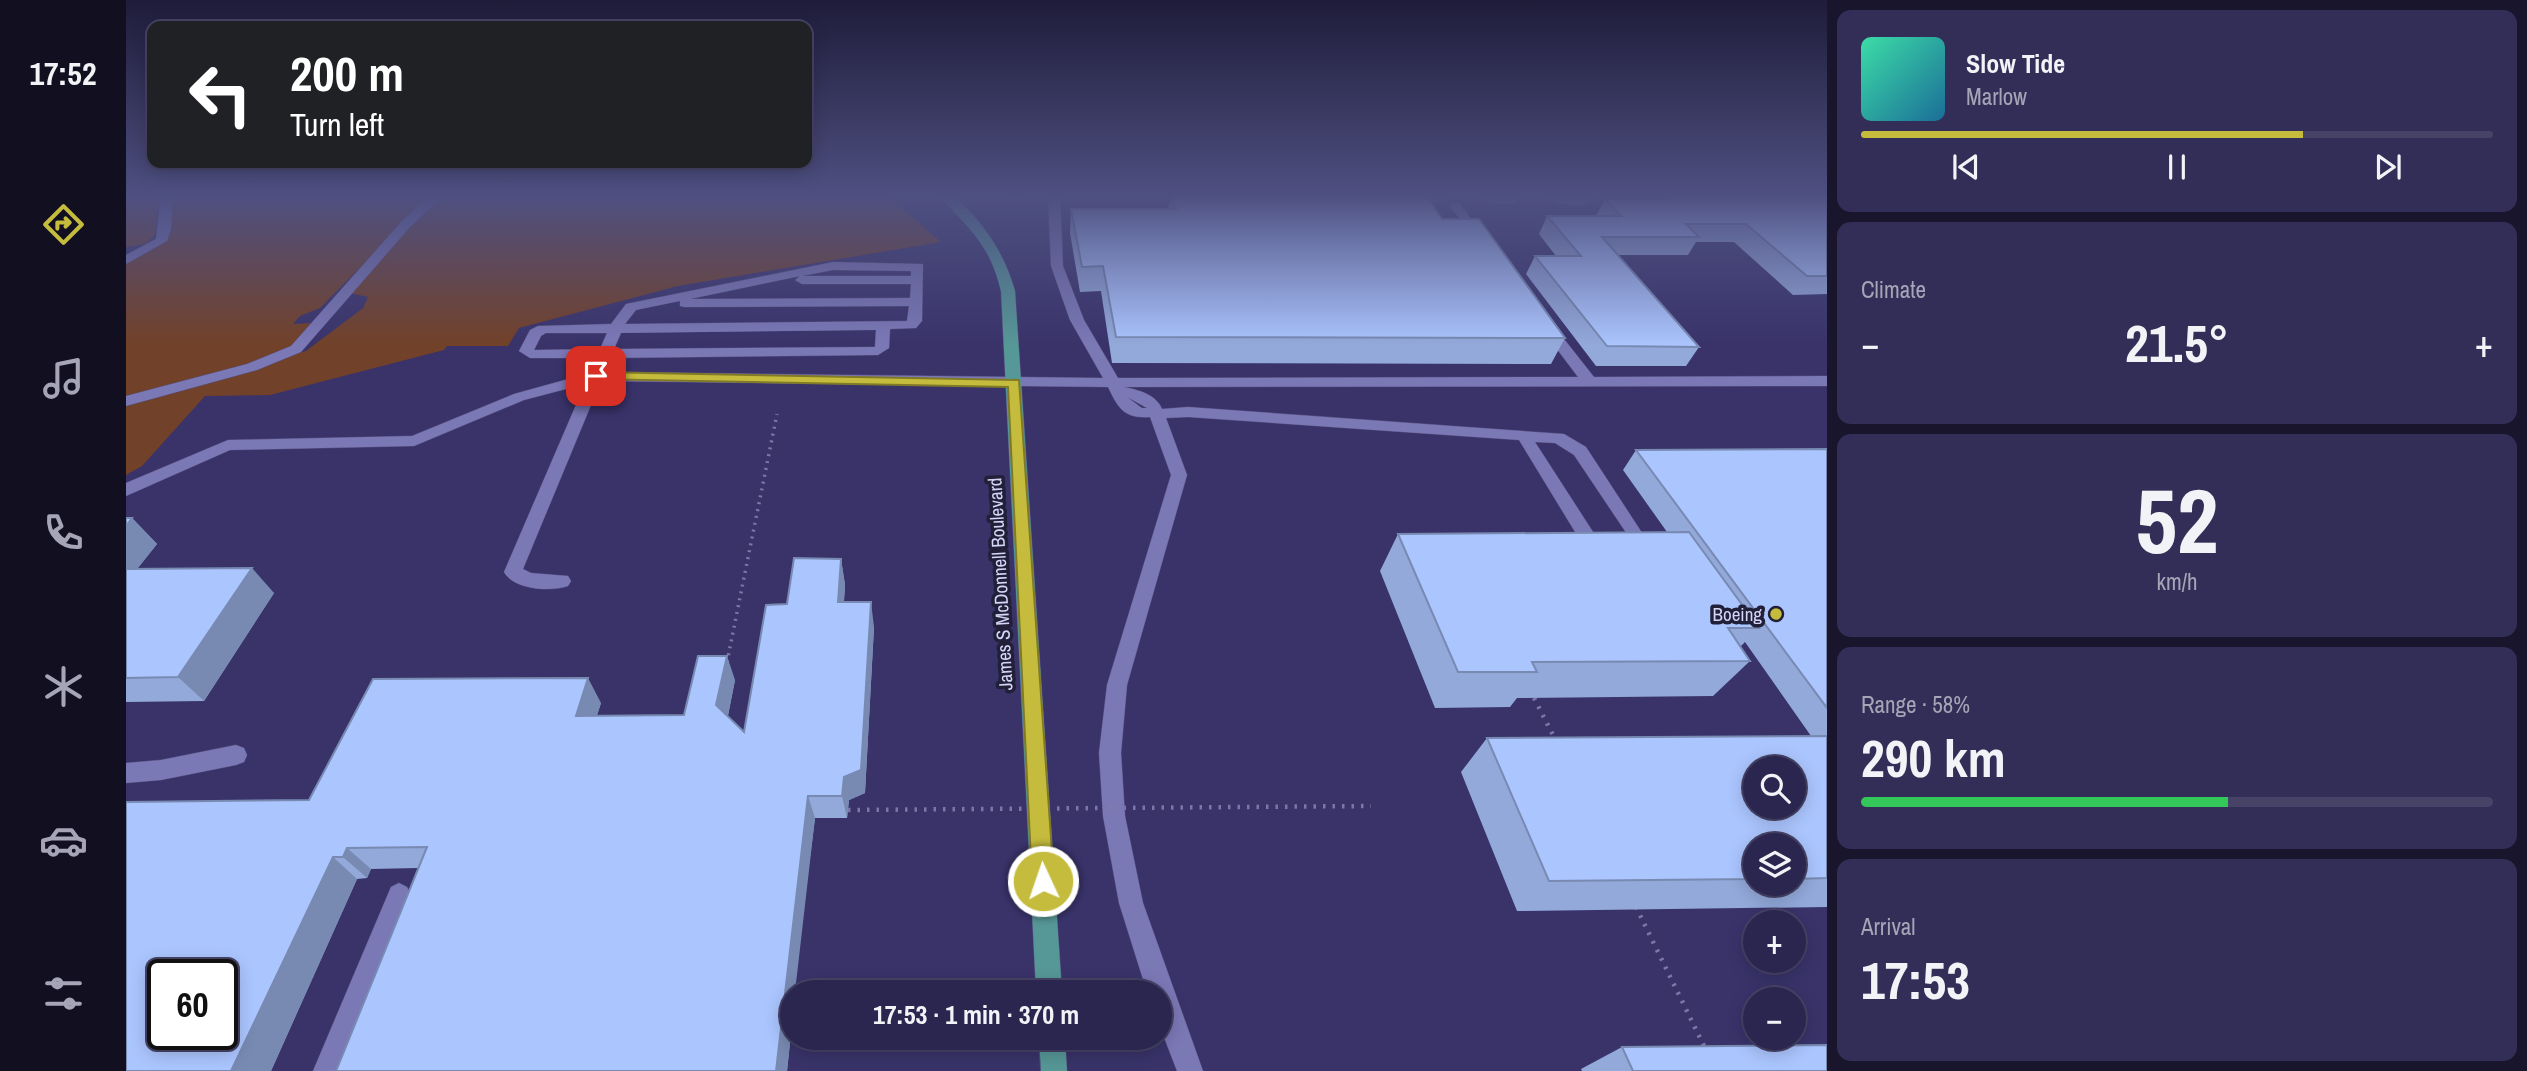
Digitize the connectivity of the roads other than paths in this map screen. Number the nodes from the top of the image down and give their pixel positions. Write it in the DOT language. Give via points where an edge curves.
graph roads {
  1 [pos="154,245"];
  2 [pos="388,245"];
  3 [pos="989,245"];
  4 [pos="1056,245"];
  5 [pos="1485,245"];
  6 [pos="1493,255"];
  7 [pos="126,260"];
  8 [pos="916,302"];
  9 [pos="642,303"];
  10 [pos="1541,318"];
  11 [pos="883,325"];
  12 [pos="617,328"];
  13 [pos="606,353"];
  14 [pos="596,376"];
  15 [pos="1589,381"];
  16 [pos="1827,381"];
  17 [pos="1014,383"];
  18 [pos="1115,387"];
  19 [pos="126,401"];
  20 [pos="1155,413"];
  21 [pos="1524,436"];
  22 [pos="126,490"];
  23 [pos="562,581"];
  24 [pos="236,755"];
  25 [pos="126,773"];
  26 [pos="399,895"];
  27 [pos="1048,980"];
  28 [pos="1156,980"];
  29 [pos="1172,1024"];
  30 [pos="1053,1050"];
  31 [pos="326,1071"];
  32 [pos="1054,1071"];
  33 [pos="1190,1071"];
  1 -- 7 [label="street"];
  2 -- 19 [label="street" via="296,349 252,367"];
  3 -- 17 [label="main road, James S McDonnell Boulevard" via="1008,292"];
  4 -- 18 [label="street" via="1057,266 1077,320"];
  5 -- 6 [label="street"];
  8 -- 9 [label="street"];
  8 -- 9 [label="street" via="918,267 914,265 833,266"];
  8 -- 11 [label="street" via="911,325"];
  9 -- 12 [label="street" via="631,307"];
  10 -- 15 [label="street"];
  11 -- 12 [label="street"];
  11 -- 13 [label="street" via="878,351"];
  12 -- 13 [label="street"];
  12 -- 13 [label="street" via="543,329 535,333 526,351"];
  13 -- 14 [label="street"];
  14 -- 17 [label="street"];
  14 -- 22 [label="street" via="519,397 414,441 228,446"];
  14 -- 23 [label="street" via="513,572 529,580"];
  15 -- 16 [label="street"];
  15 -- 18 [label="street"];
  17 -- 18 [label="street"];
  17 -- 27 [label="main road, James S McDonnell Boulevard"];
  18 -- 20 [label="street" via="1121,402 1139,413"];
  20 -- 21 [label="street"];
  20 -- 28 [label="street" via="1179,475 1117,685 1110,753 1114,816 1131,903"];
  21 -- 21 [label="street" via="1558,438 1580,451 1637,537 1635,546 1611,550 1589,540"];
  24 -- 25 [label="street"];
  26 -- 31 [label="street"];
  29 -- 33 [label="street"];
  30 -- 32 [label="main road"];
}
